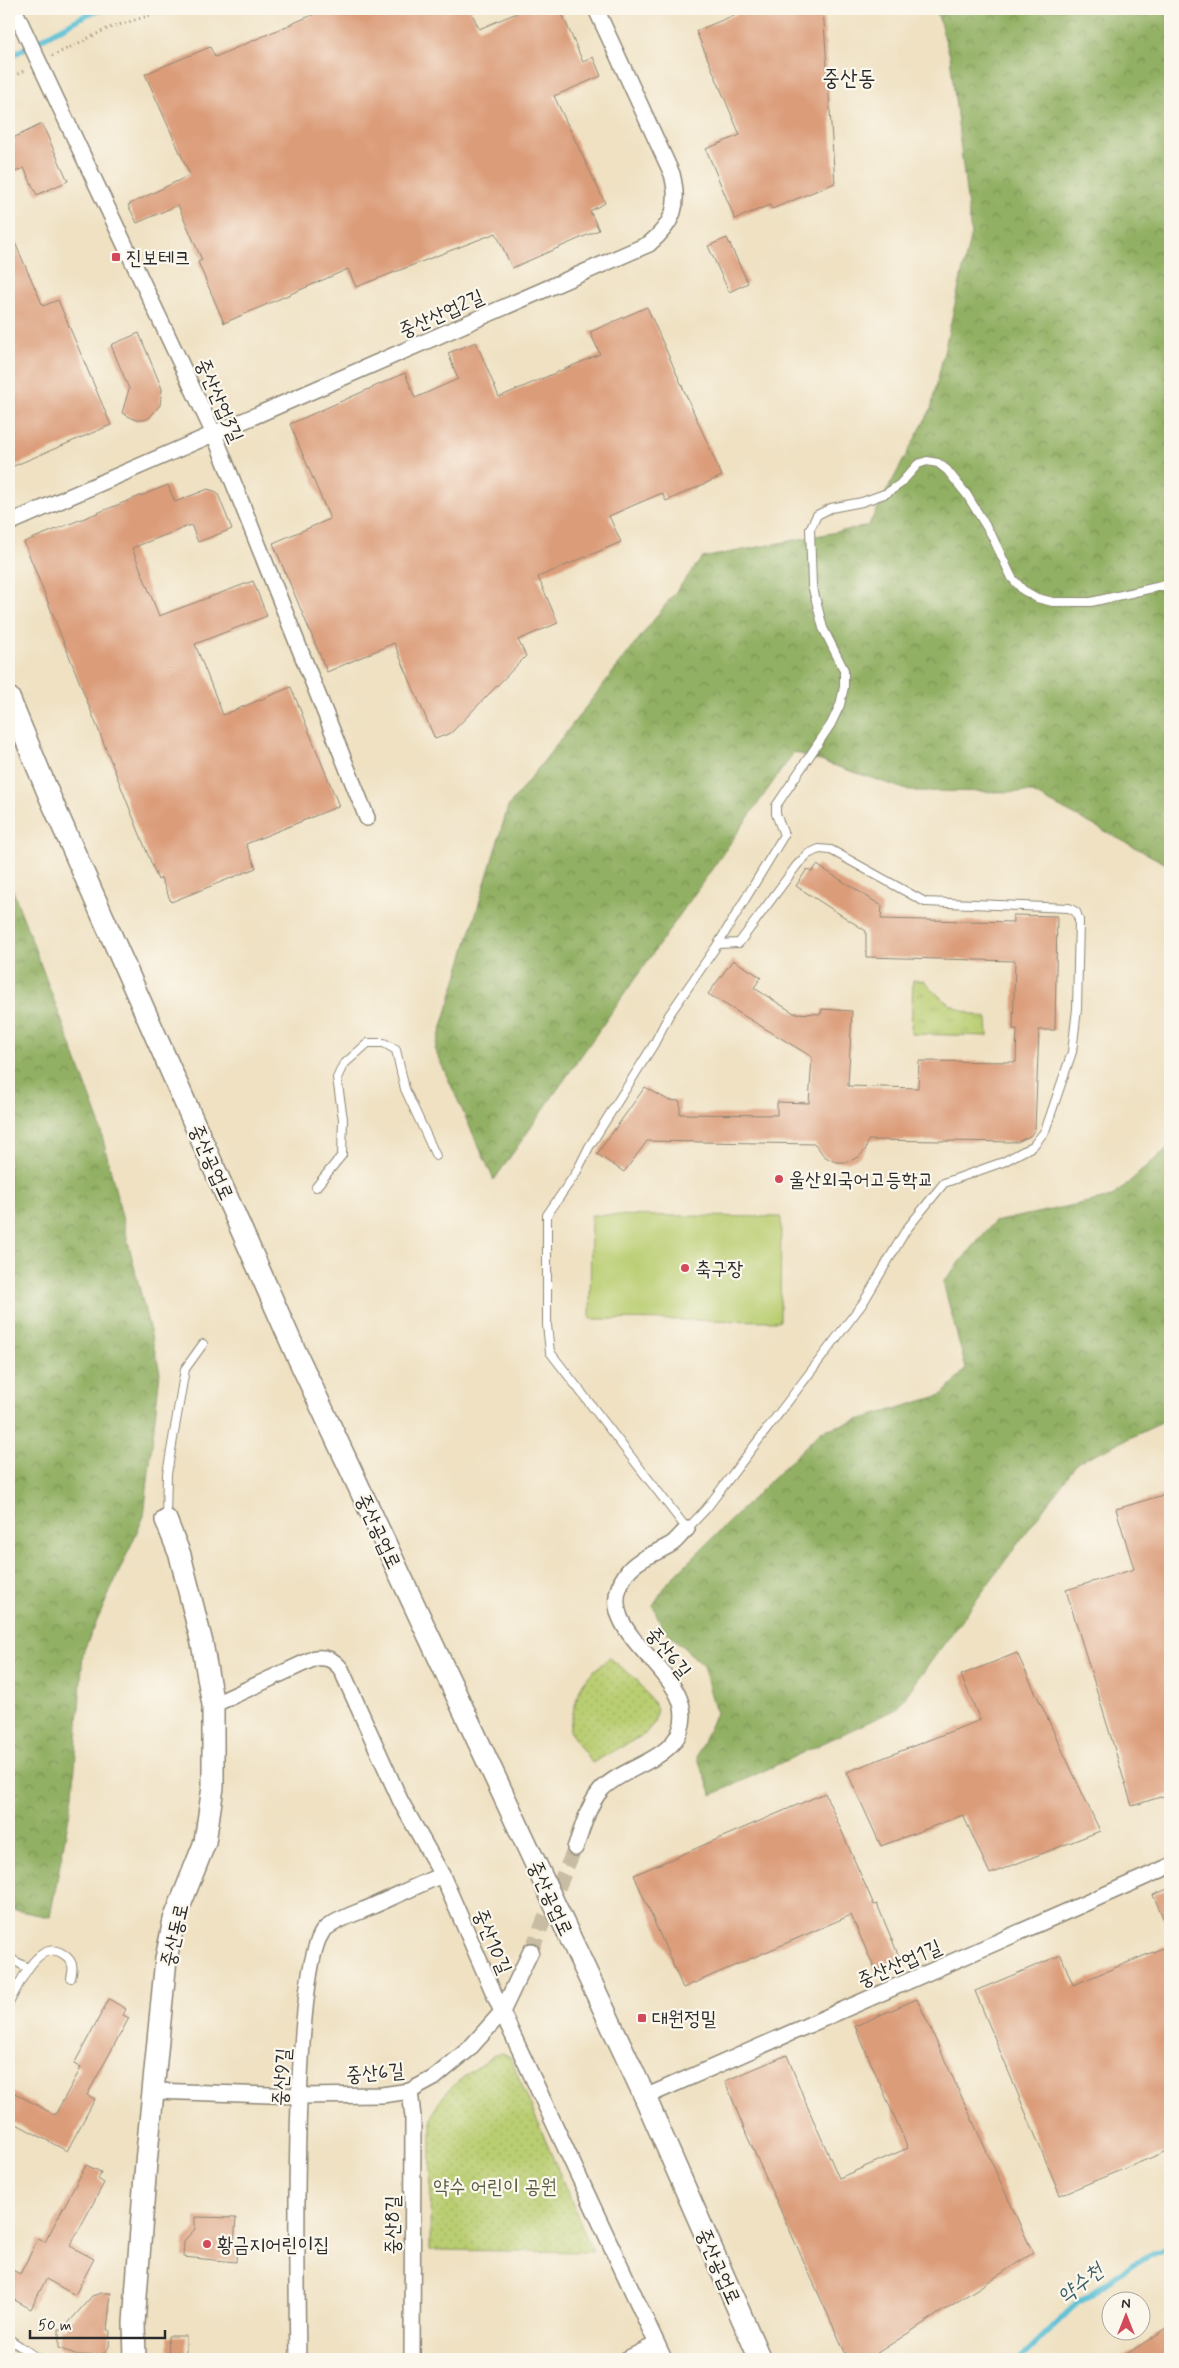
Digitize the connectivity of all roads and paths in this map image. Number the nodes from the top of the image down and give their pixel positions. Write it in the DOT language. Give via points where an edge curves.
graph roads {
  1 [pos="14,9"];
  2 [pos="170,9"];
  3 [pos="596,9"];
  4 [pos="51,56"];
  5 [pos="34,65"];
  6 [pos="9,79"];
  7 [pos="214,434"];
  8 [pos="9,523"];
  9 [pos="1170,584"];
  10 [pos="9,698"];
  11 [pos="367,818"];
  12 [pos="718,944"];
  13 [pos="436,1156"];
  14 [pos="316,1187"];
  15 [pos="203,1344"];
  16 [pos="166,1520"];
  17 [pos="687,1529"];
  18 [pos="213,1706"];
  19 [pos="575,1848"];
  20 [pos="1170,1866"];
  21 [pos="442,1875"];
  22 [pos="531,1951"];
  23 [pos="9,1958"];
  24 [pos="28,1968"];
  25 [pos="71,1978"];
  26 [pos="9,2003"];
  27 [pos="502,2012"];
  28 [pos="410,2091"];
  29 [pos="154,2092"];
  30 [pos="298,2096"];
  31 [pos="645,2097"];
  32 [pos="9,2339"];
  33 [pos="657,2344"];
  34 [pos="39,2359"];
  35 [pos="135,2359"];
  36 [pos="298,2359"];
  37 [pos="412,2359"];
  38 [pos="627,2359"];
  39 [pos="664,2359"];
  40 [pos="760,2359"];
  1 -- 7 [label="street, 중산산업3길, bridge"];
  2 -- 4 [label="path" via="109,28"];
  3 -- 7 [label="street, 중산산업2길" via="672,174 677,192 674,211 664,232 650,244"];
  5 -- 6 [label="path"];
  7 -- 8 [label="street, 중산산업2길"];
  7 -- 11 [label="street, 중산산업3길"];
  9 -- 12 [label="lane" via="1091,602 1054,602 1037,598 1012,578 967,495 938,462 918,464 900,484 887,492 817,515 810,529 812,585 823,628 844,670 840,706 776,806 784,835"];
  10 -- 31 [label="street, 중산공업로" via="295,1351"];
  12 -- 17 [label="lane" via="670,1014 547,1216 545,1226 550,1352"];
  12 -- 17 [label="lane" via="739,943 797,865 819,849 831,850 925,902 1069,908 1076,912 1079,920 1077,1009 1072,1052 1045,1131 1033,1146 1003,1162 944,1183 906,1230 863,1303 706,1509"];
  13 -- 14 [label="lane" via="405,1089 396,1050 384,1043 368,1043 343,1065 337,1078 344,1119 342,1155"];
  15 -- 16 [label="lane" via="185,1369 168,1474"];
  16 -- 18 [label="street, 중산동로" via="180,1555"];
  17 -- 19 [label="street, 중산6길" via="674,1542 629,1570 618,1597 619,1614 626,1631 676,1690 682,1709 680,1730 666,1749 603,1788 592,1804"];
  18 -- 21 [label="street, 중산10길" via="315,1658 335,1661 401,1802"];
  18 -- 29 [label="street, 중산동로" via="213,1787 205,1842 174,1920 166,1959"];
  20 -- 31 [label="street, 중산산업1길"];
  21 -- 27 [label="street, 중산10길"];
  21 -- 30 [label="street, 중산9길" via="324,1930 314,1950 308,1983"];
  22 -- 27 [label="street, 중산6길"];
  23 -- 24 [label="lane"];
  24 -- 25 [label="lane" via="36,1957 48,1951 62,1952 74,1968"];
  24 -- 26 [label="lane"];
  27 -- 28 [label="street, 중산6길" via="469,2049 434,2078"];
  27 -- 33 [label="street, 중산10길"];
  28 -- 30 [label="street, 중산6길" via="382,2095"];
  28 -- 37 [label="street, 중산8길" via="413,2117"];
  29 -- 30 [label="street, 중산6길"];
  29 -- 35 [label="street, 중산동로" via="134,2323"];
  30 -- 36 [label="street, 중산9길"];
  31 -- 40 [label="street, 중산공업로"];
  32 -- 34 [label="lane"];
  33 -- 38 [label="street"];
  33 -- 39 [label="street, 중산10길"];
}
